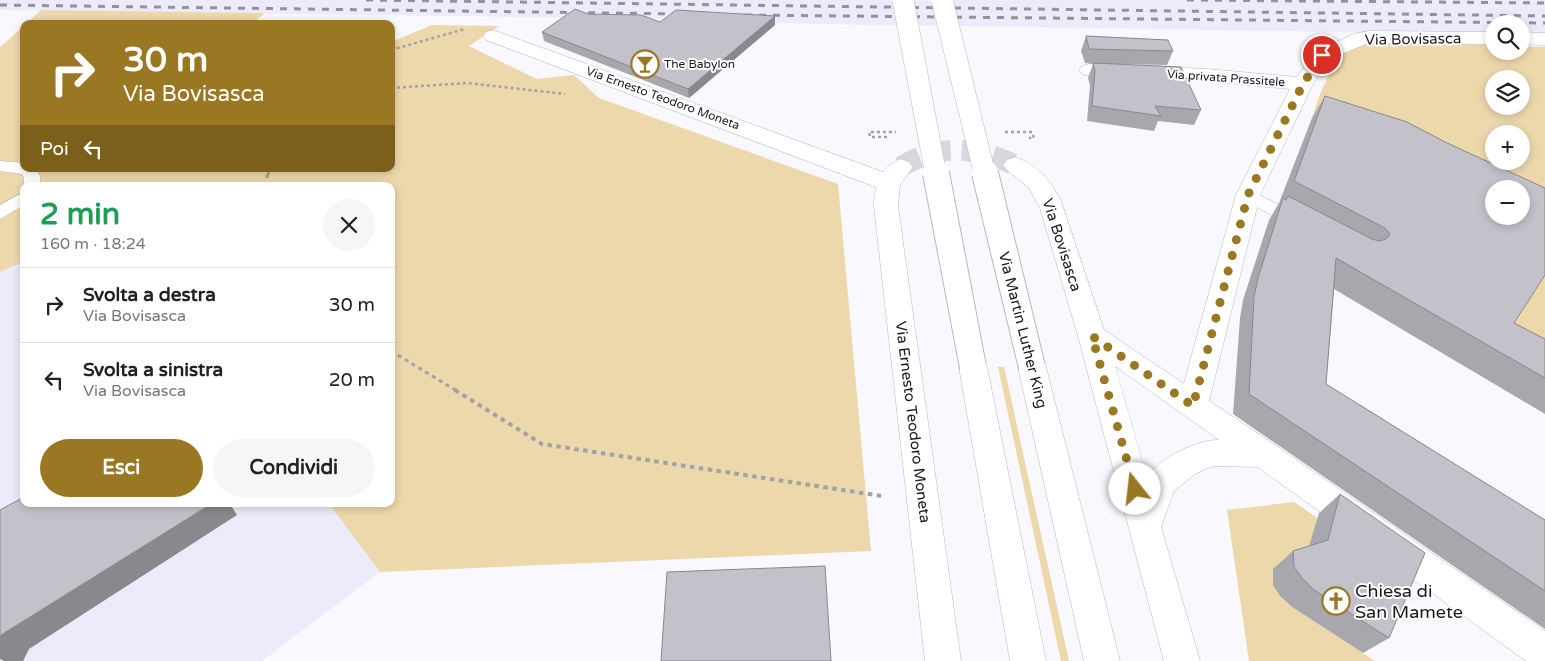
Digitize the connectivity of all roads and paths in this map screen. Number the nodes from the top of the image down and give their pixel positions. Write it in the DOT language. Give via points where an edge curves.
graph roads {
  1 [pos="903,0"];
  2 [pos="942,0"];
  3 [pos="494,36"];
  4 [pos="1485,38"];
  5 [pos="1530,38"];
  6 [pos="1545,38"];
  7 [pos="395,49"];
  8 [pos="1089,70"];
  9 [pos="1303,84"];
  10 [pos="395,88"];
  11 [pos="569,95"];
  12 [pos="1000,131"];
  13 [pos="904,132"];
  14 [pos="887,138"];
  15 [pos="1027,138"];
  16 [pos="1015,165"];
  17 [pos="0,166"];
  18 [pos="20,168"];
  19 [pos="1248,195"];
  20 [pos="20,200"];
  21 [pos="0,213"];
  22 [pos="1309,228"];
  23 [pos="1092,336"];
  24 [pos="395,353"];
  25 [pos="1193,406"];
  26 [pos="1264,454"];
  27 [pos="882,496"];
  28 [pos="1145,527"];
  29 [pos="1545,653"];
  30 [pos="943,661"];
  31 [pos="1028,661"];
  32 [pos="1102,661"];
  33 [pos="1182,661"];
  1 -- 31 [label="street, bridge"];
  2 -- 32 [label="street, Via Martin Luther King, bridge"];
  3 -- 7 [label="path" via="466,29"];
  3 -- 30 [label="street, Via Ernesto Teodoro Moneta" via="895,175 886,196 886,206"];
  4 -- 9 [label="street, Via Bovisasca" via="1361,38 1322,55"];
  5 -- 6 [label="street"];
  8 -- 9 [label="street, Via privata Prassitele" via="1207,75"];
  9 -- 19 [label="street, Via Bovisasca"];
  10 -- 11 [label="path" via="467,83"];
  12 -- 15 [label="path" via="1032,132 1034,138"];
  13 -- 14 [label="path" via="869,132 870,137"];
  16 -- 23 [label="street, Via Bovisasca" via="1036,180 1048,197"];
  17 -- 18 [label="lane"];
  19 -- 22 [label="lane"];
  19 -- 25 [label="street, Via Bovisasca"];
  20 -- 21 [label="lane"];
  23 -- 25 [label="street"];
  23 -- 28 [label="street, Via Bovisasca"];
  24 -- 27 [label="path" via="542,444"];
  25 -- 26 [label="street"];
  26 -- 28 [label="street" via="1212,453 1184,464 1160,482"];
  26 -- 29 [label="street"];
  28 -- 33 [label="street, Via Bovisasca"];
}
